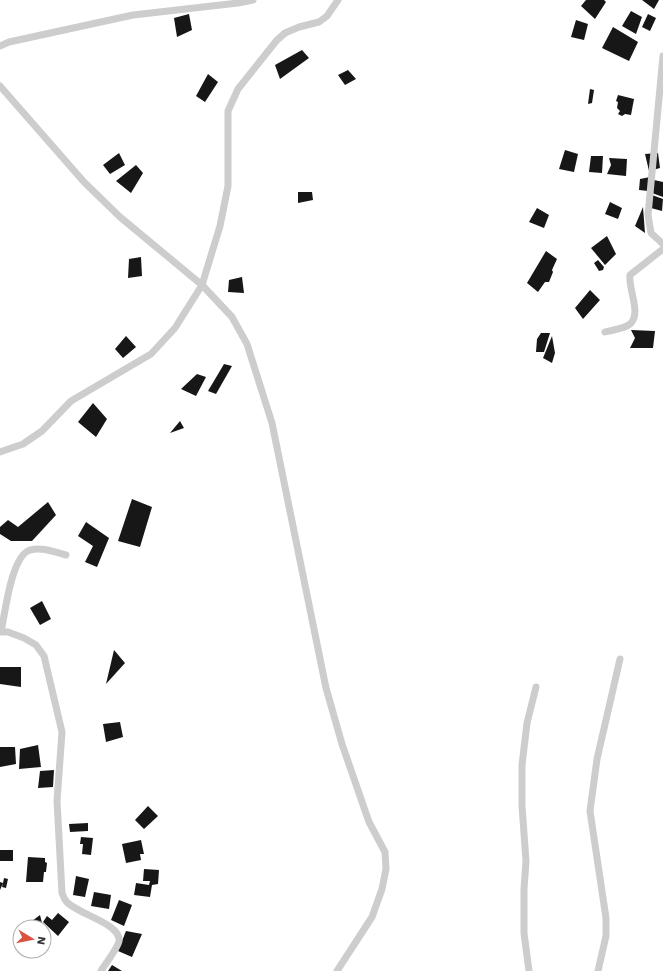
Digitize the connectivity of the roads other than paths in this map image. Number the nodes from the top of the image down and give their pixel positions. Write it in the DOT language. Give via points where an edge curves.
graph roads {
  1 [pos="253,0"];
  2 [pos="338,0"];
  3 [pos="0,46"];
  4 [pos="663,56"];
  5 [pos="0,86"];
  6 [pos="663,244"];
  7 [pos="663,249"];
  8 [pos="202,285"];
  9 [pos="605,332"];
  10 [pos="0,452"];
  11 [pos="66,555"];
  12 [pos="0,632"];
  13 [pos="620,658"];
  14 [pos="536,688"];
  15 [pos="101,971"];
  16 [pos="338,971"];
  17 [pos="529,971"];
  18 [pos="598,971"];
  1 -- 3 [label="street" via="134,15"];
  2 -- 8 [label="street" via="327,16 319,22 299,27 281,36 238,89 228,111 228,186 220,226"];
  4 -- 6 [label="street" via="648,215 651,233"];
  5 -- 8 [label="street" via="84,182 120,217"];
  7 -- 9 [label="street" via="630,275 629,283 635,307 635,317 630,325"];
  8 -- 10 [label="street" via="175,328 151,354 71,401 42,431 23,444"];
  8 -- 16 [label="street" via="232,317 247,344 272,422 326,688 369,822 385,852 384,876 372,917"];
  11 -- 12 [label="street" via="43,548 29,551 20,558"];
  12 -- 15 [label="street" via="8,632 30,641 44,656 62,732 57,801 62,893 66,902 110,927 117,934 119,942"];
  13 -- 18 [label="street" via="597,759 590,811 606,918 606,936"];
  14 -- 17 [label="street" via="527,723 522,765 526,861 524,933"];
}
